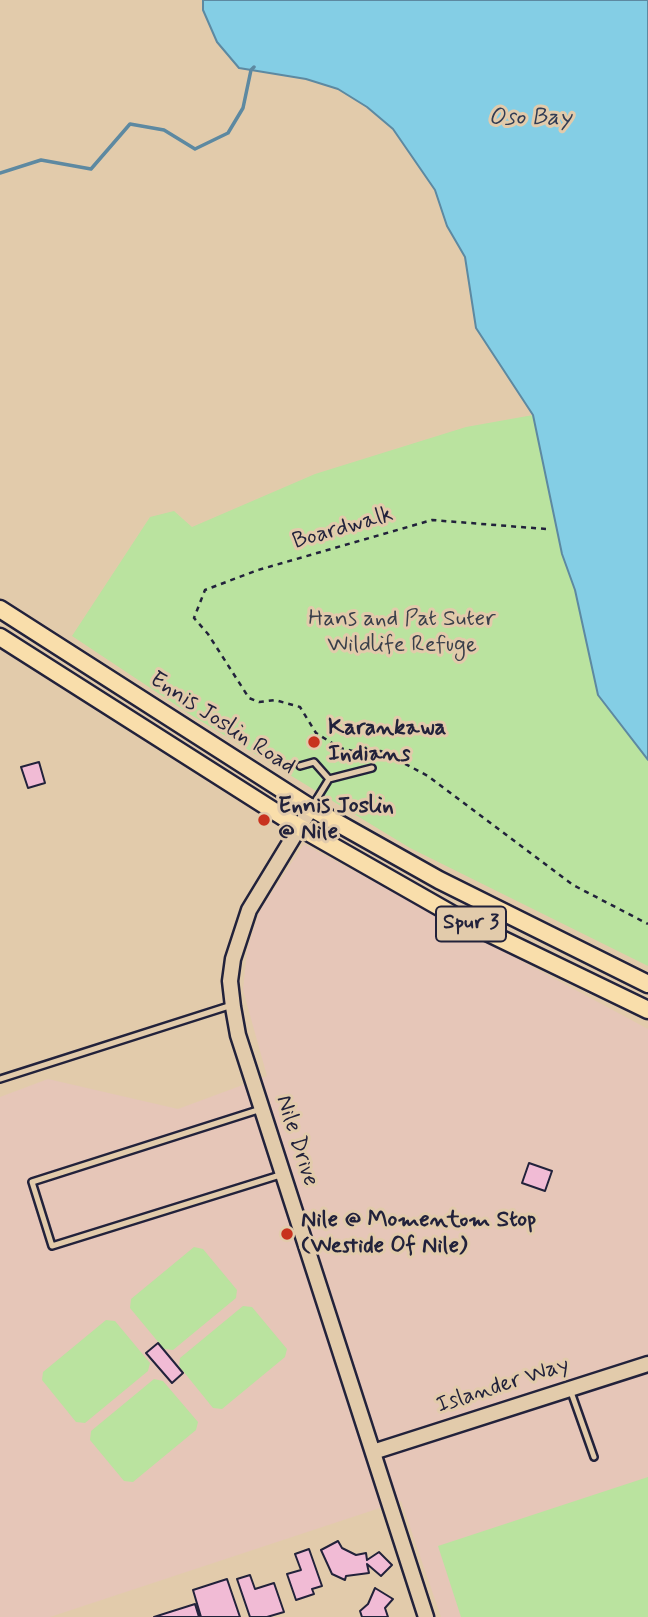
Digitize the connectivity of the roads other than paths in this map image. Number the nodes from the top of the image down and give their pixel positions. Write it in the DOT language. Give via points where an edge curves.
graph roads {
  1 [pos="0,609"];
  2 [pos="0,637"];
  3 [pos="300,766"];
  4 [pos="372,768"];
  5 [pos="329,779"];
  6 [pos="311,808"];
  7 [pos="299,827"];
  8 [pos="648,984"];
  9 [pos="232,1005"];
  10 [pos="648,1010"];
  11 [pos="0,1079"];
  12 [pos="262,1109"];
  13 [pos="283,1174"];
  14 [pos="648,1364"];
  15 [pos="570,1389"];
  16 [pos="373,1452"];
  17 [pos="594,1457"];
  18 [pos="426,1617"];
  1 -- 6 [label="main road, Ennis Joslin Road / Spur 3"];
  2 -- 7 [label="main road, Ennis Joslin Road / Spur 3"];
  3 -- 5 [label="lane" via="314,762"];
  4 -- 5 [label="lane"];
  5 -- 6 [label="lane"];
  6 -- 7 [label="main road, Nile Drive"];
  6 -- 8 [label="main road, Ennis Joslin Road / Spur 3" via="450,886"];
  7 -- 9 [label="main road, Nile Drive" via="249,910 233,959"];
  7 -- 10 [label="main road, Ennis Joslin Road / Spur 3" via="464,921"];
  9 -- 11 [label="lane"];
  9 -- 12 [label="main road, Nile Drive" via="237,1035"];
  12 -- 13 [label="main road, Nile Drive"];
  12 -- 13 [label="lane" via="32,1182 52,1246"];
  13 -- 16 [label="main road, Nile Drive"];
  14 -- 15 [label="main road, Islander Way"];
  15 -- 16 [label="main road, Islander Way"];
  15 -- 17 [label="lane"];
  16 -- 18 [label="main road, Nile Drive"];
}
